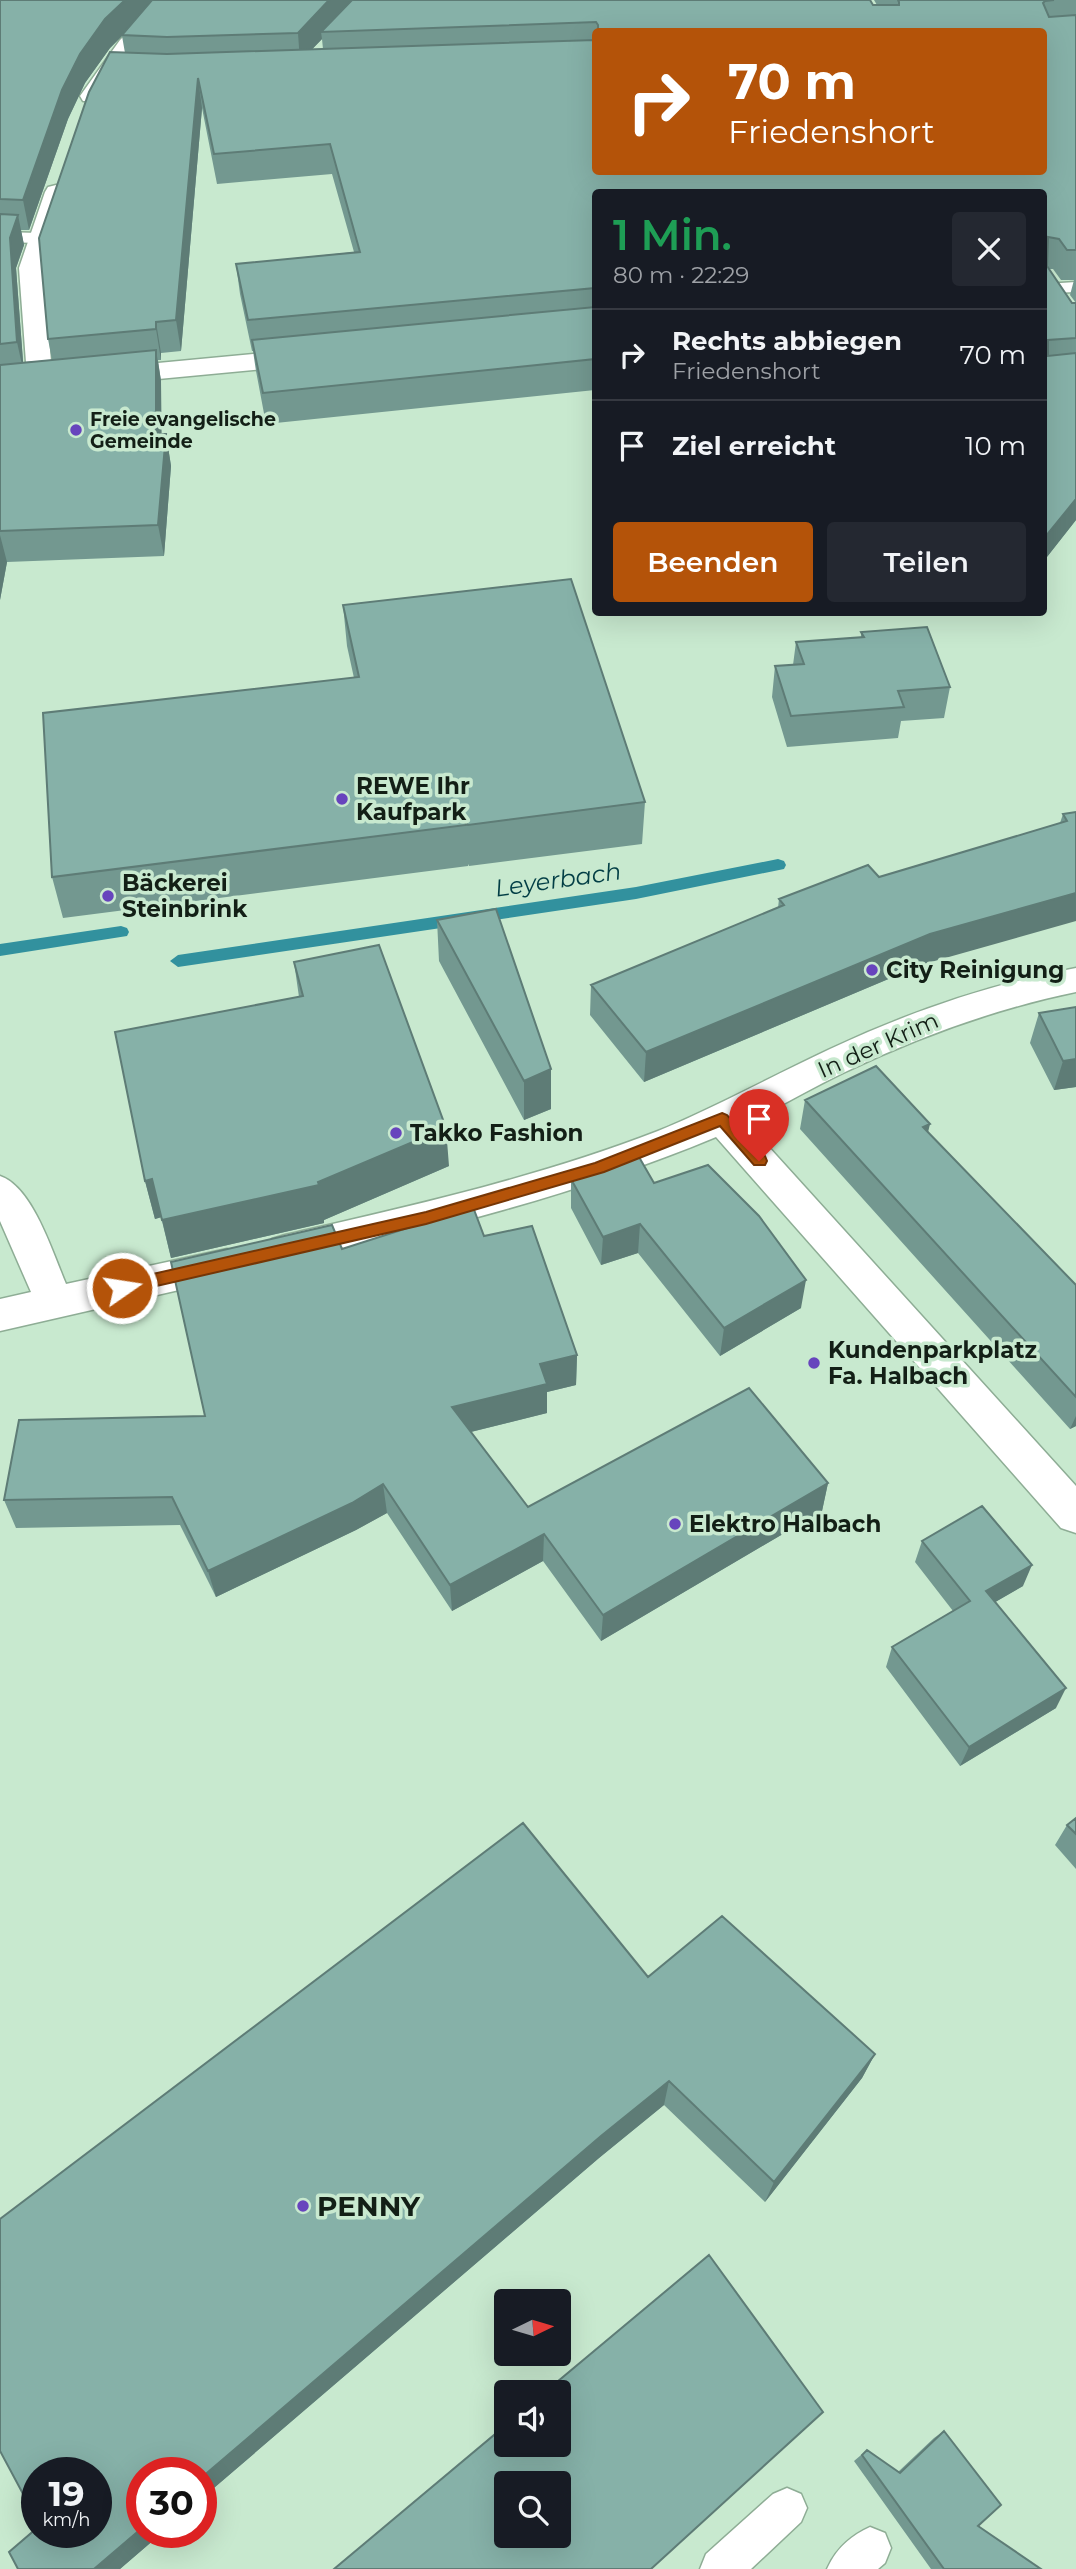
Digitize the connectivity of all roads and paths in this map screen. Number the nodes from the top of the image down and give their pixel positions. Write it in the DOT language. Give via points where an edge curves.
graph roads {
  1 [pos="173,0"];
  2 [pos="106,72"];
  3 [pos="132,73"];
  4 [pos="81,120"];
  5 [pos="65,168"];
  6 [pos="0,237"];
  7 [pos="40,239"];
  8 [pos="1076,286"];
  9 [pos="1049,287"];
  10 [pos="327,355"];
  11 [pos="40,382"];
  12 [pos="0,386"];
  13 [pos="1076,980"];
  14 [pos="722,1119"];
  15 [pos="0,1191"];
  16 [pos="55,1303"];
  17 [pos="0,1315"];
  18 [pos="1076,1515"];
  19 [pos="787,2508"];
  20 [pos="722,2569"];
  1 -- 2 [label="street" via="139,30"];
  2 -- 3 [label="street"];
  2 -- 4 [label="street"];
  5 -- 7 [label="street"];
  6 -- 7 [label="lane"];
  7 -- 11 [label="street" via="31,268"];
  8 -- 9 [label="lane"];
  10 -- 11 [label="street"];
  11 -- 12 [label="street"];
  13 -- 14 [label="street, In der Krim" via="965,1007 846,1056"];
  14 -- 16 [label="street, In der Krim" via="599,1168 426,1218"];
  14 -- 18 [label="street"];
  15 -- 16 [label="street" via="19,1219"];
  16 -- 17 [label="street, In der Krim"];
  19 -- 20 [label="lane"];
}
